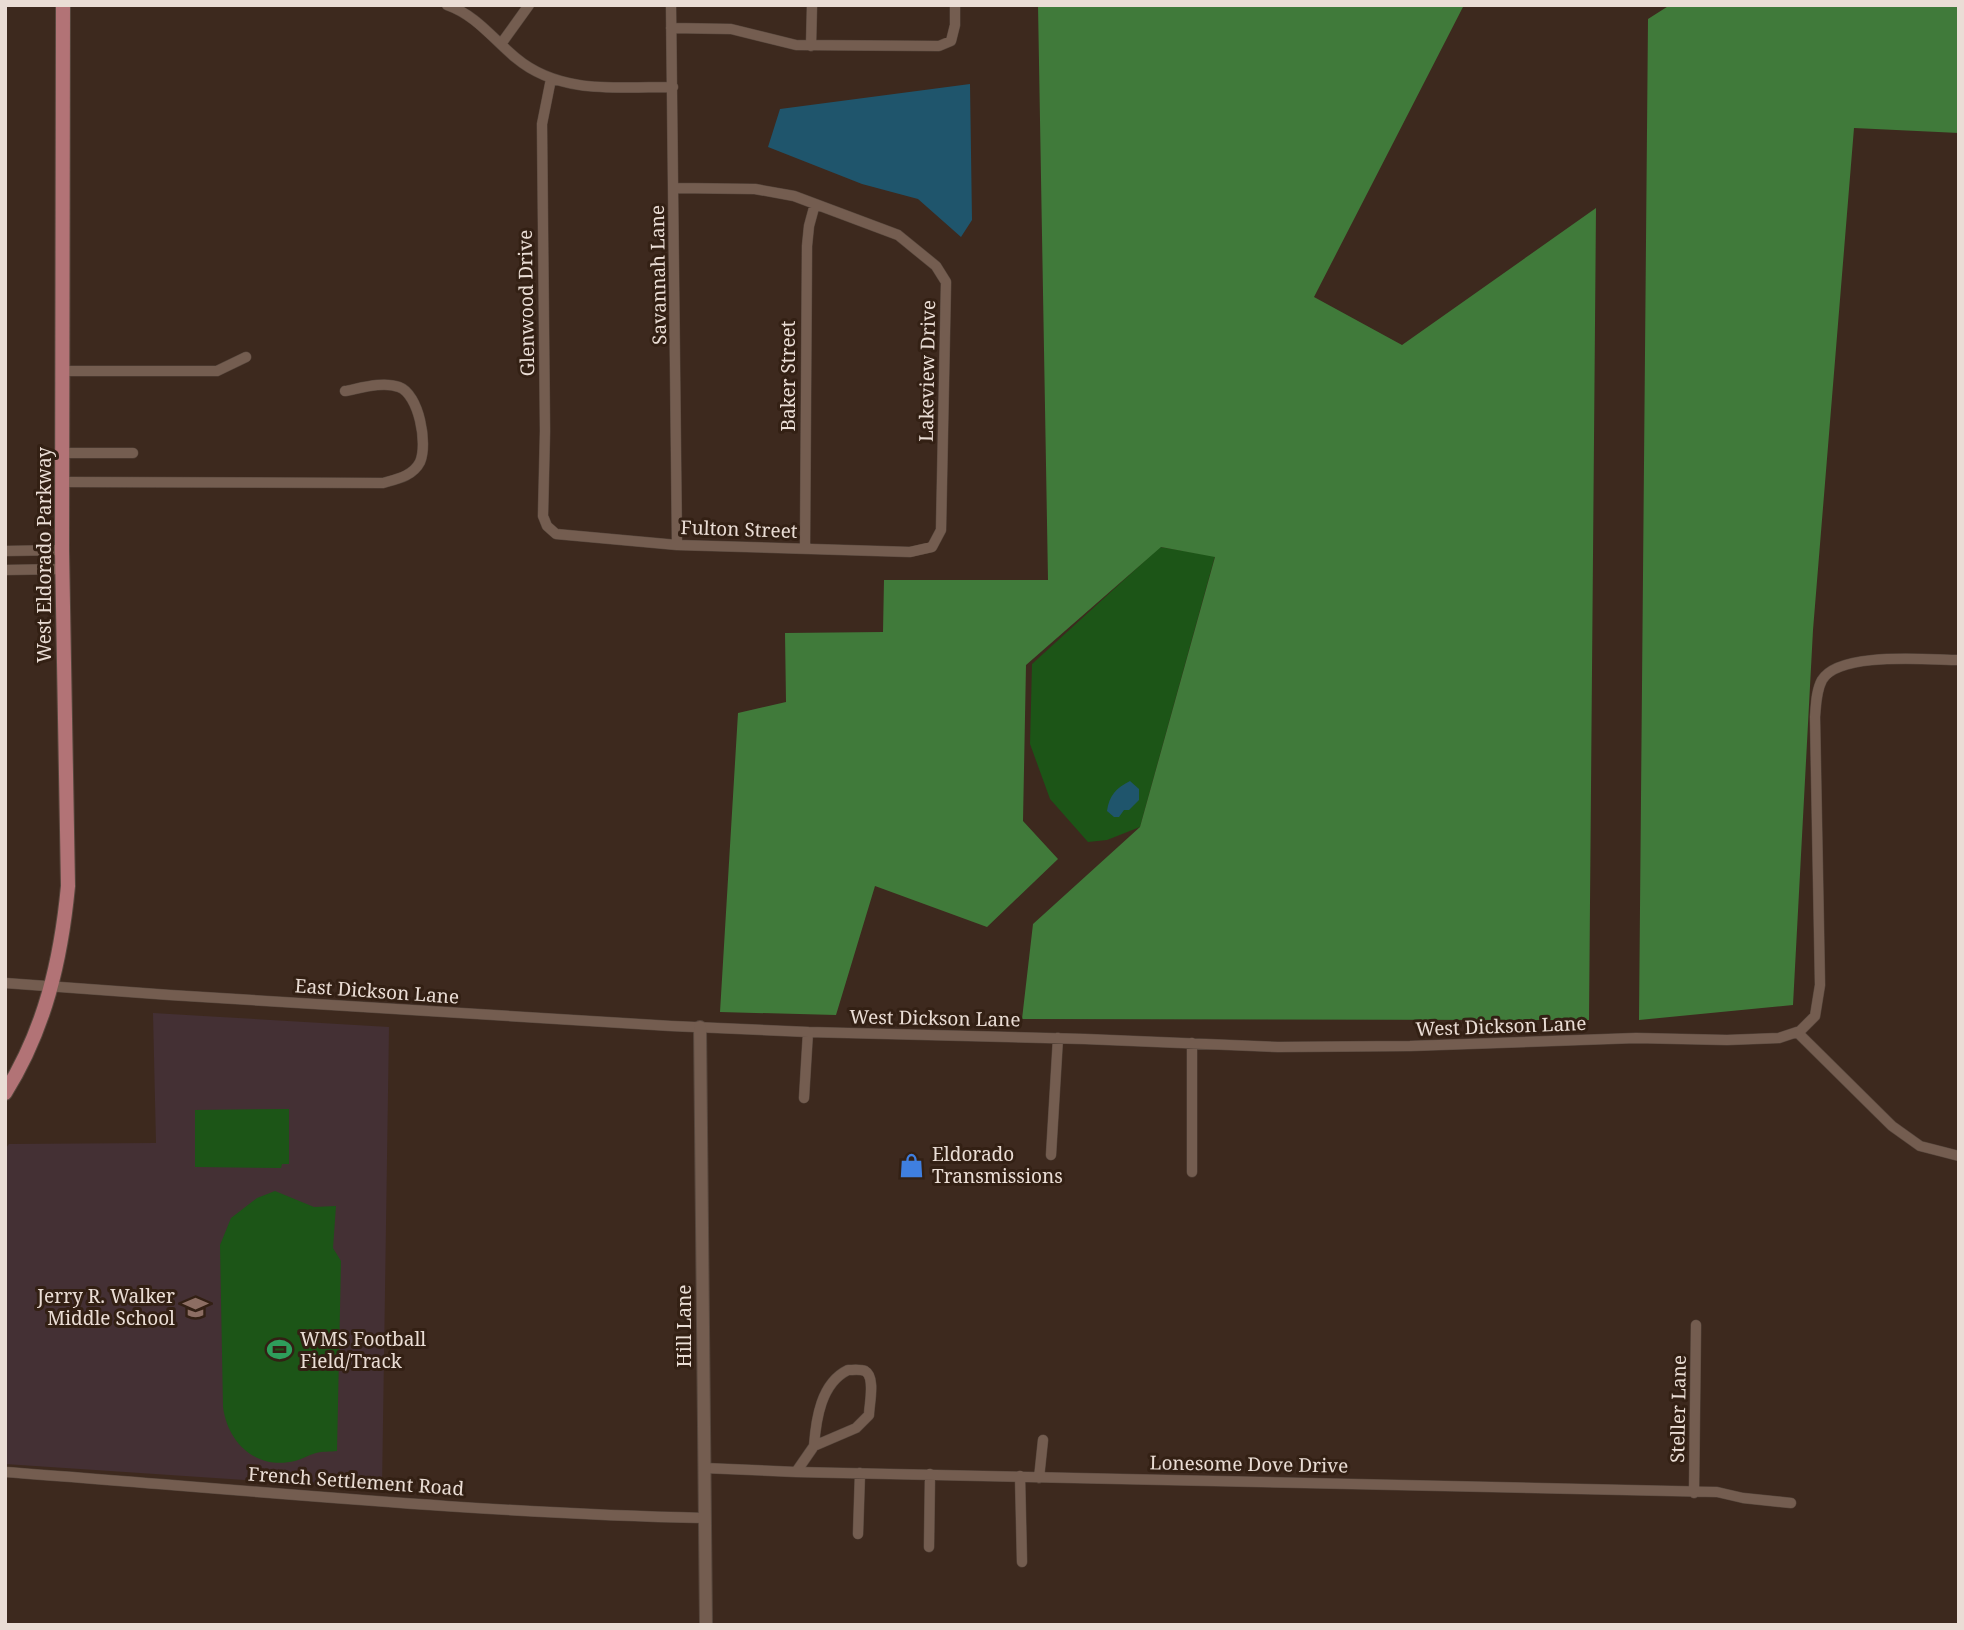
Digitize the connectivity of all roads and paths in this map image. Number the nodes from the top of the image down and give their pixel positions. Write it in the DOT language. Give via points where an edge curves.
graph roads {
  1 [pos="63,5"];
  2 [pos="447,5"];
  3 [pos="529,5"];
  4 [pos="671,5"];
  5 [pos="812,5"];
  6 [pos="955,5"];
  7 [pos="671,28"];
  8 [pos="501,44"];
  9 [pos="811,46"];
  10 [pos="551,79"];
  11 [pos="673,87"];
  12 [pos="675,188"];
  13 [pos="815,204"];
  14 [pos="246,358"];
  15 [pos="62,371"];
  16 [pos="345,391"];
  17 [pos="63,453"];
  18 [pos="133,453"];
  19 [pos="62,482"];
  20 [pos="547,526"];
  21 [pos="677,545"];
  22 [pos="932,547"];
  23 [pos="805,549"];
  24 [pos="62,550"];
  25 [pos="5,551"];
  26 [pos="5,569"];
  27 [pos="62,569"];
  28 [pos="1959,660"];
  29 [pos="5,983"];
  30 [pos="52,985"];
  31 [pos="700,1027"];
  32 [pos="808,1032"];
  33 [pos="1797,1032"];
  34 [pos="1058,1038"];
  35 [pos="1192,1043"];
  36 [pos="5,1093"];
  37 [pos="804,1098"];
  38 [pos="1051,1155"];
  39 [pos="1959,1156"];
  40 [pos="1192,1172"];
  41 [pos="1696,1325"];
  42 [pos="1043,1440"];
  43 [pos="814,1446"];
  44 [pos="704,1468"];
  45 [pos="5,1472"];
  46 [pos="796,1472"];
  47 [pos="860,1473"];
  48 [pos="930,1474"];
  49 [pos="1020,1476"];
  50 [pos="1039,1478"];
  51 [pos="1695,1493"];
  52 [pos="1791,1503"];
  53 [pos="704,1518"];
  54 [pos="858,1534"];
  55 [pos="929,1546"];
  56 [pos="1022,1562"];
  57 [pos="706,1625"];
  1 -- 15 [label="main road, West Eldorado Parkway"];
  2 -- 8 [label="street" via="476,21"];
  3 -- 8 [label="street"];
  4 -- 7 [label="street, Savannah Lane"];
  5 -- 9 [label="street"];
  6 -- 9 [label="street" via="951,41 939,46"];
  7 -- 9 [label="street" via="731,29"];
  7 -- 11 [label="street, Savannah Lane"];
  8 -- 10 [label="street"];
  10 -- 11 [label="street" via="583,87"];
  10 -- 20 [label="street, Glenwood Drive" via="542,124 542,516"];
  11 -- 12 [label="street, Savannah Lane"];
  12 -- 13 [label="street, Lakeview Drive" via="755,189"];
  12 -- 21 [label="street, Savannah Lane"];
  13 -- 22 [label="street, Lakeview Drive" via="898,235 936,266 946,282 941,530"];
  13 -- 23 [label="street, Baker Street" via="807,246"];
  14 -- 15 [label="street" via="217,371"];
  15 -- 17 [label="main road, West Eldorado Parkway"];
  16 -- 19 [label="street" via="385,385 401,387 412,396 423,447 419,463 405,477 383,483"];
  17 -- 18 [label="street"];
  17 -- 19 [label="main road, West Eldorado Parkway"];
  19 -- 24 [label="main road, West Eldorado Parkway"];
  20 -- 21 [label="street, Fulton Street" via="556,534"];
  21 -- 23 [label="street, Fulton Street"];
  22 -- 23 [label="street, Fulton Street" via="910,552"];
  24 -- 25 [label="street"];
  24 -- 27 [label="main road, West Eldorado Parkway"];
  26 -- 27 [label="street"];
  27 -- 30 [label="main road, West Eldorado Parkway" via="68,886"];
  28 -- 33 [label="street" via="1861,660 1840,666 1823,679 1815,717 1820,985 1815,1016"];
  29 -- 30 [label="street, East Dickson Lane"];
  30 -- 31 [label="street, East Dickson Lane"];
  30 -- 36 [label="main road, West Eldorado Parkway" via="33,1040"];
  31 -- 32 [label="street, West Dickson Lane"];
  31 -- 44 [label="street, Hill Lane"];
  32 -- 34 [label="street, West Dickson Lane"];
  32 -- 37 [label="street"];
  33 -- 35 [label="street, West Dickson Lane" via="1747,1040 1636,1038 1278,1047"];
  33 -- 39 [label="street" via="1892,1126 1920,1146"];
  34 -- 35 [label="street, West Dickson Lane"];
  34 -- 38 [label="street"];
  35 -- 40 [label="street"];
  41 -- 51 [label="street, Steller Lane"];
  42 -- 50 [label="street"];
  43 -- 43 [label="street" via="818,1409 838,1375 848,1370 868,1373 869,1415 865,1421"];
  43 -- 46 [label="street"];
  44 -- 46 [label="street, Lonesome Dove Drive"];
  44 -- 53 [label="street, Hill Lane"];
  45 -- 53 [label="street, French Settlement Road" via="434,1506"];
  46 -- 47 [label="street, Lonesome Dove Drive"];
  47 -- 48 [label="street, Lonesome Dove Drive"];
  47 -- 54 [label="street"];
  48 -- 49 [label="street, Lonesome Dove Drive"];
  48 -- 55 [label="street"];
  49 -- 50 [label="street, Lonesome Dove Drive"];
  49 -- 56 [label="street"];
  50 -- 51 [label="street, Lonesome Dove Drive"];
  51 -- 52 [label="street, Lonesome Dove Drive"];
  53 -- 57 [label="street, Hill Lane"];
}
